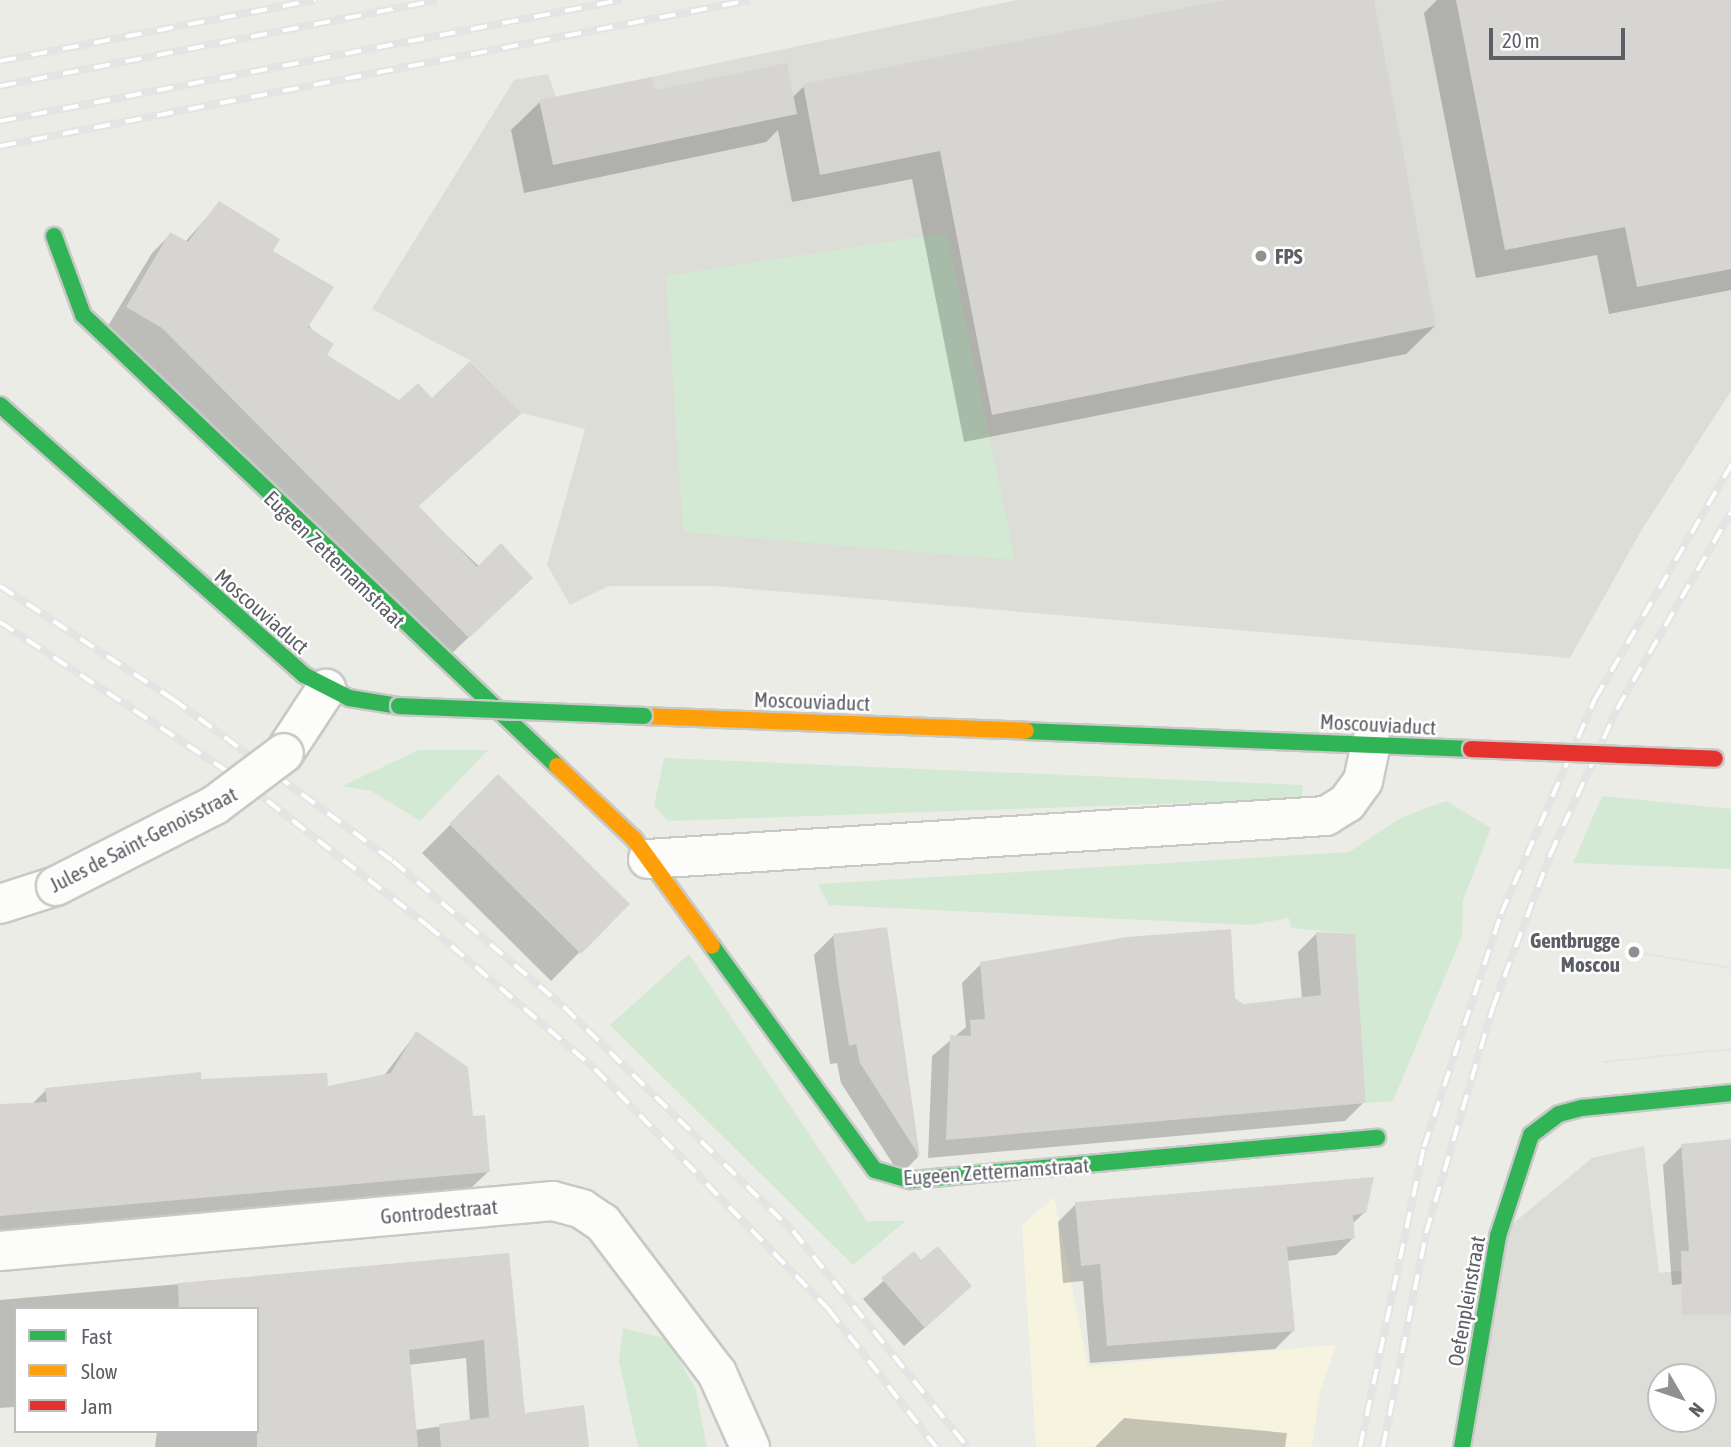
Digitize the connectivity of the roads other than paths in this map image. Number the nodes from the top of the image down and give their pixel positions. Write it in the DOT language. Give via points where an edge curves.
graph roads {
  1 [pos="54,236"];
  2 [pos="0,405"];
  3 [pos="326,689"];
  4 [pos="1371,744"];
  5 [pos="1723,759"];
  6 [pos="648,859"];
  7 [pos="0,904"];
  8 [pos="1731,1093"];
  9 [pos="1377,1138"];
  10 [pos="0,1251"];
  11 [pos="750,1447"];
  12 [pos="1462,1447"];
  1 -- 6 [label="street, Eugeen Zetternamstraat" via="83,315"];
  2 -- 3 [label="street, Moscouviaduct" via="275,653"];
  3 -- 4 [label="street, Moscouviaduct, bridge" via="399,706"];
  3 -- 7 [label="street, Jules de Saint-Genoisstraat, bridge" via="284,753 215,805 56,886"];
  4 -- 5 [label="street, Moscouviaduct, bridge"];
  4 -- 6 [label="street" via="1363,781 1347,803 1313,818"];
  6 -- 9 [label="street, Eugeen Zetternamstraat" via="874,1170 896,1180"];
  8 -- 12 [label="street, Oefenpleinstraat" via="1559,1114 1531,1135 1498,1236"];
  10 -- 11 [label="street, Gontrodestraat" via="553,1201 582,1209 603,1223 717,1373"];
}
